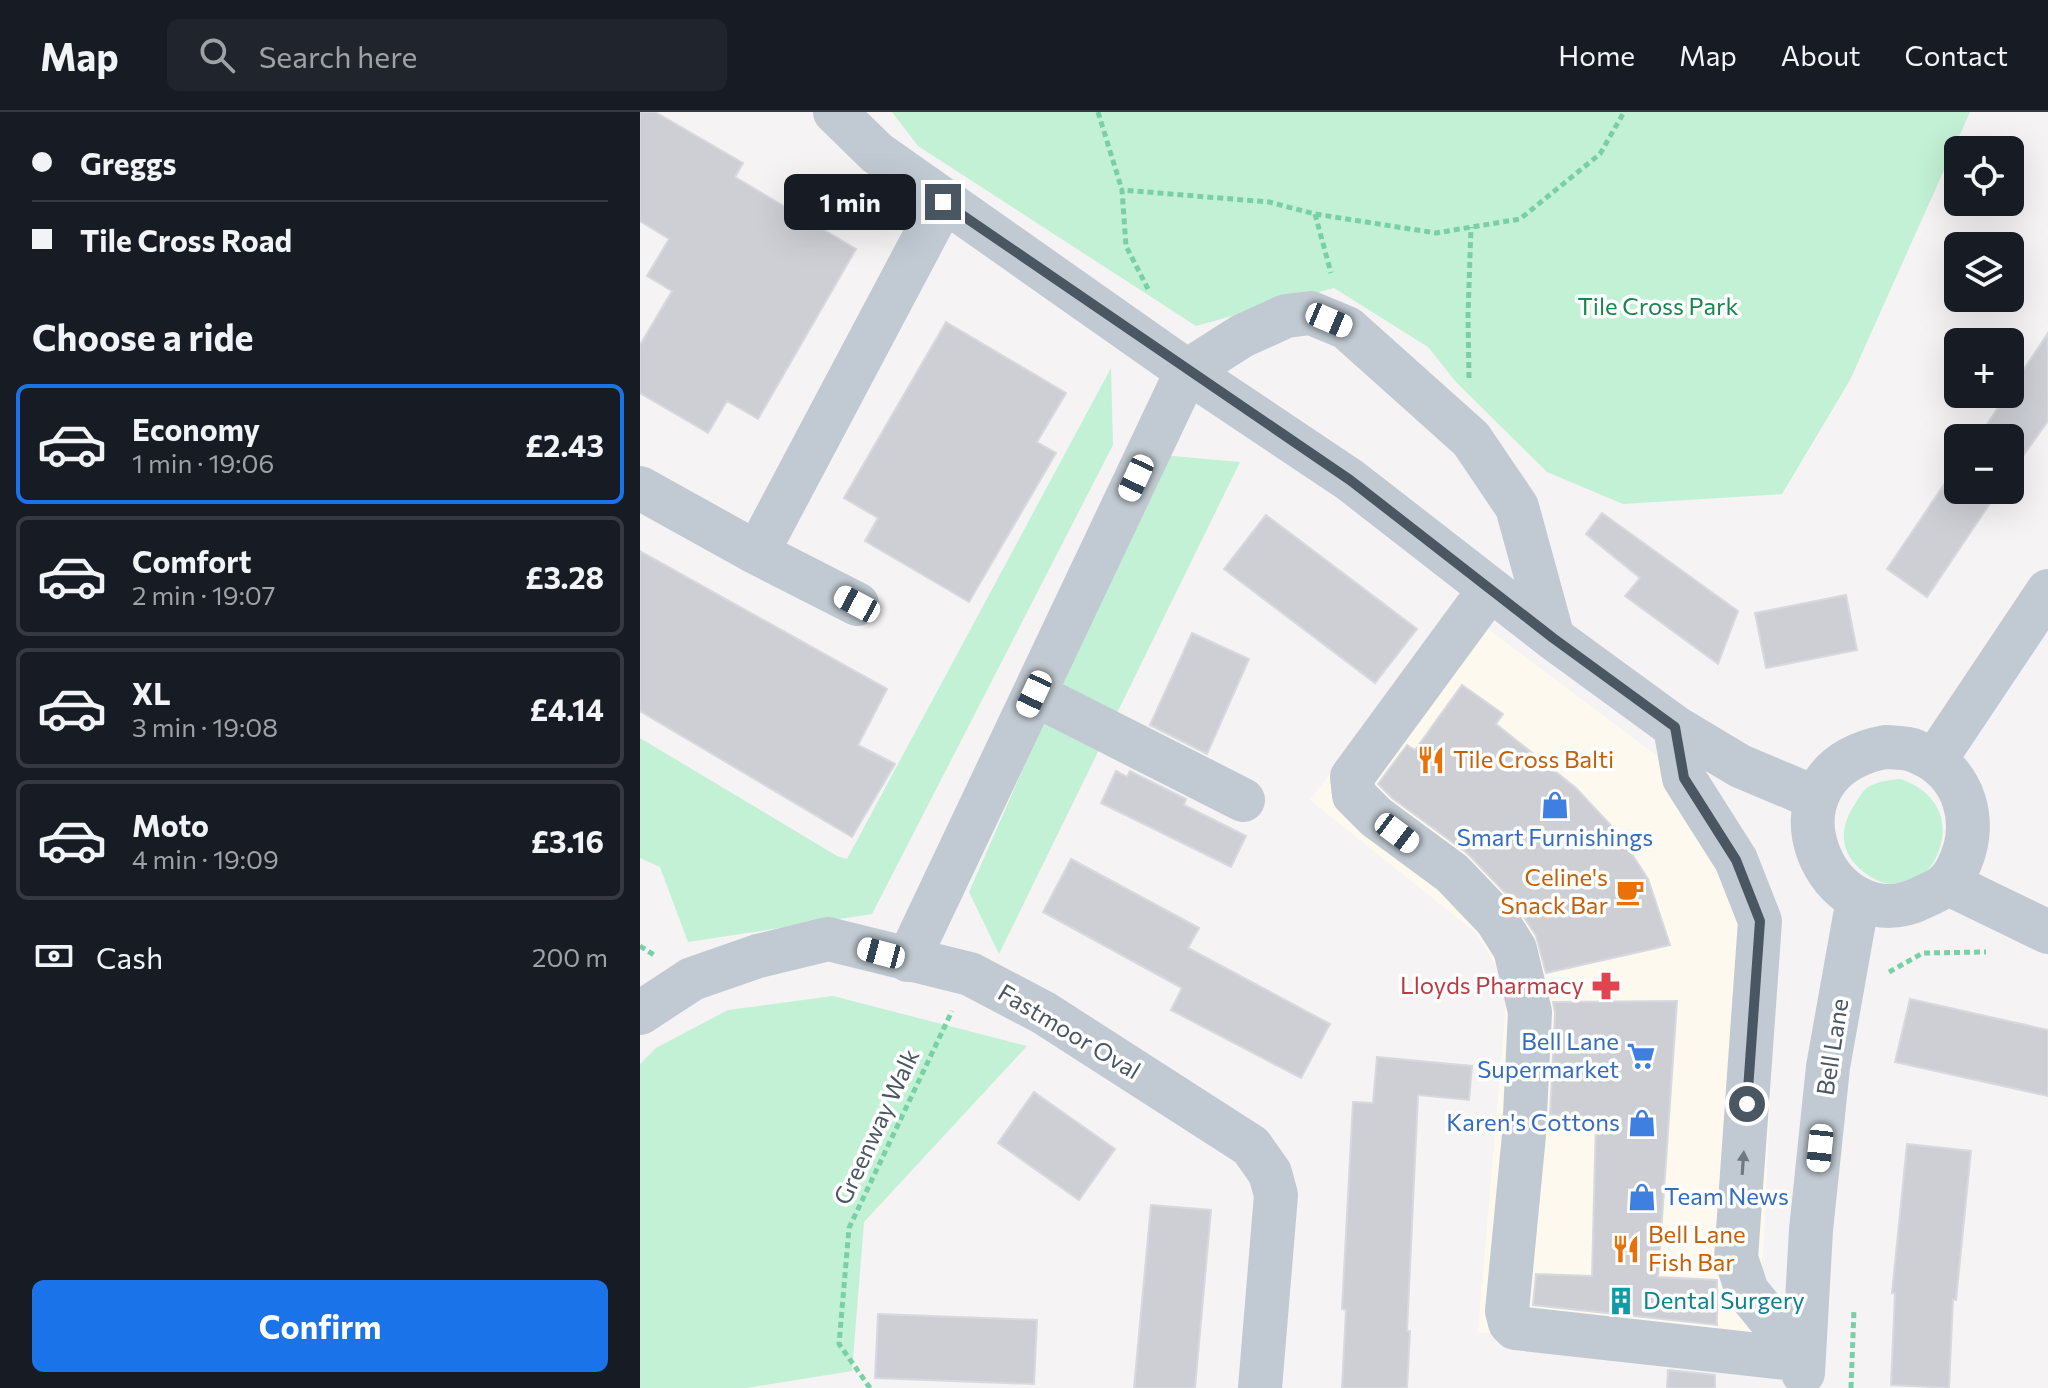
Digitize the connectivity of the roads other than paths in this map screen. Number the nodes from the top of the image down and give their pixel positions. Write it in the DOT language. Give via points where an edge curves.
graph roads {
  1 [pos="835,112"];
  2 [pos="943,202"];
  3 [pos="1187,371"];
  4 [pos="640,488"];
  5 [pos="757,553"];
  6 [pos="1490,589"];
  7 [pos="2048,591"];
  8 [pos="857,604"];
  9 [pos="1553,638"];
  10 [pos="1034,694"];
  11 [pos="1675,727"];
  12 [pos="1935,760"];
  13 [pos="1816,798"];
  14 [pos="1243,800"];
  15 [pos="1949,884"];
  16 [pos="1858,899"];
  17 [pos="2048,932"];
  18 [pos="908,960"];
  19 [pos="640,1013"];
  20 [pos="1803,1374"];
  21 [pos="1260,1388"];
  1 -- 2 [label="street" via="877,153"];
  2 -- 3 [label="street"];
  2 -- 5 [label="street"];
  3 -- 6 [label="street" via="1350,480"];
  3 -- 9 [label="street" via="1286,316 1311,313 1347,328 1471,439 1517,507"];
  3 -- 10 [label="street"];
  4 -- 5 [label="street"];
  5 -- 8 [label="street"];
  6 -- 9 [label="street"];
  6 -- 20 [label="street" via="1352,777 1354,795 1452,873 1496,919 1515,949 1530,1012 1510,1323 1515,1328"];
  7 -- 12 [label="street"];
  9 -- 11 [label="street"];
  10 -- 14 [label="street"];
  10 -- 18 [label="street"];
  11 -- 13 [label="street" via="1740,766"];
  20 -- 11 [label="street, one-way" via="1747,1291 1736,1258 1760,921 1736,860 1684,778"];
  12 -- 13 [label="street" via="1912,750 1867,751 1843,764"];
  12 -- 15 [label="street" via="1961,790 1968,813 1966,849"];
  13 -- 16 [label="street" via="1812,825 1817,853 1831,877"];
  15 -- 16 [label="street" via="1905,903"];
  15 -- 17 [label="street"];
  16 -- 20 [label="street, Bell Lane" via="1828,1067"];
  18 -- 19 [label="street, Fastmoor Oval" via="828,939 692,979"];
  18 -- 21 [label="street, Fastmoor Oval" via="970,974 1044,1013 1251,1146 1270,1173 1276,1195"];
}
